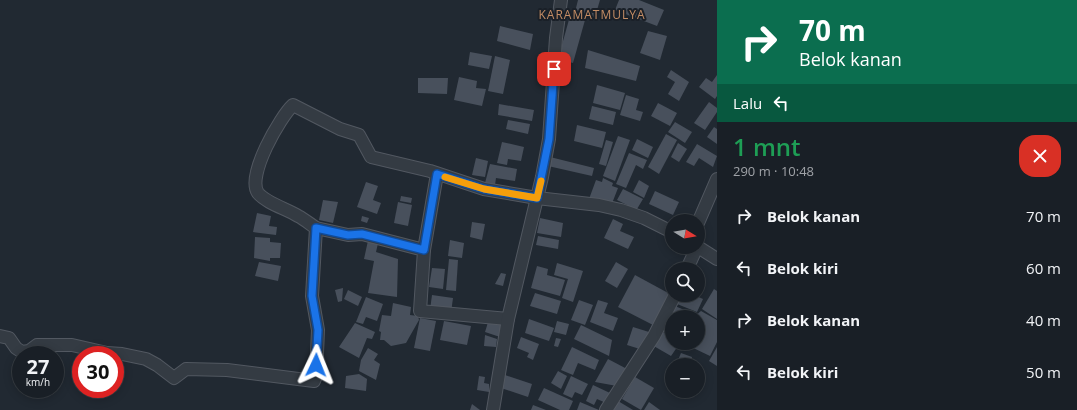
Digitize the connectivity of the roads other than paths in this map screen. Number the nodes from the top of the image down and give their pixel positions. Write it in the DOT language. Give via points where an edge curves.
graph roads {
  1 [pos="561,0"];
  2 [pos="437,174"];
  3 [pos="717,179"];
  4 [pos="537,198"];
  5 [pos="702,214"];
  6 [pos="316,228"];
  7 [pos="665,228"];
  8 [pos="424,250"];
  9 [pos="705,252"];
  10 [pos="717,259"];
  11 [pos="671,302"];
  12 [pos="508,319"];
  13 [pos="0,336"];
  14 [pos="493,410"];
  15 [pos="606,410"];
  1 -- 4 [label="street" via="549,139"];
  2 -- 4 [label="street" via="484,189"];
  2 -- 6 [label="street" via="371,157 359,135 293,105 283,114 268,141 256,185 258,193"];
  2 -- 8 [label="street"];
  3 -- 5 [label="street"];
  4 -- 7 [label="street" via="621,210"];
  4 -- 12 [label="street"];
  6 -- 8 [label="street" via="348,235 362,234"];
  6 -- 13 [label="street" via="312,296 318,330 314,381 213,369 186,369 174,378 146,359 76,345 36,345 29,351 22,352 9,338"];
  8 -- 12 [label="street" via="420,311"];
  9 -- 10 [label="street"];
  11 -- 15 [label="street" via="654,336"];
  12 -- 14 [label="street"];
}
